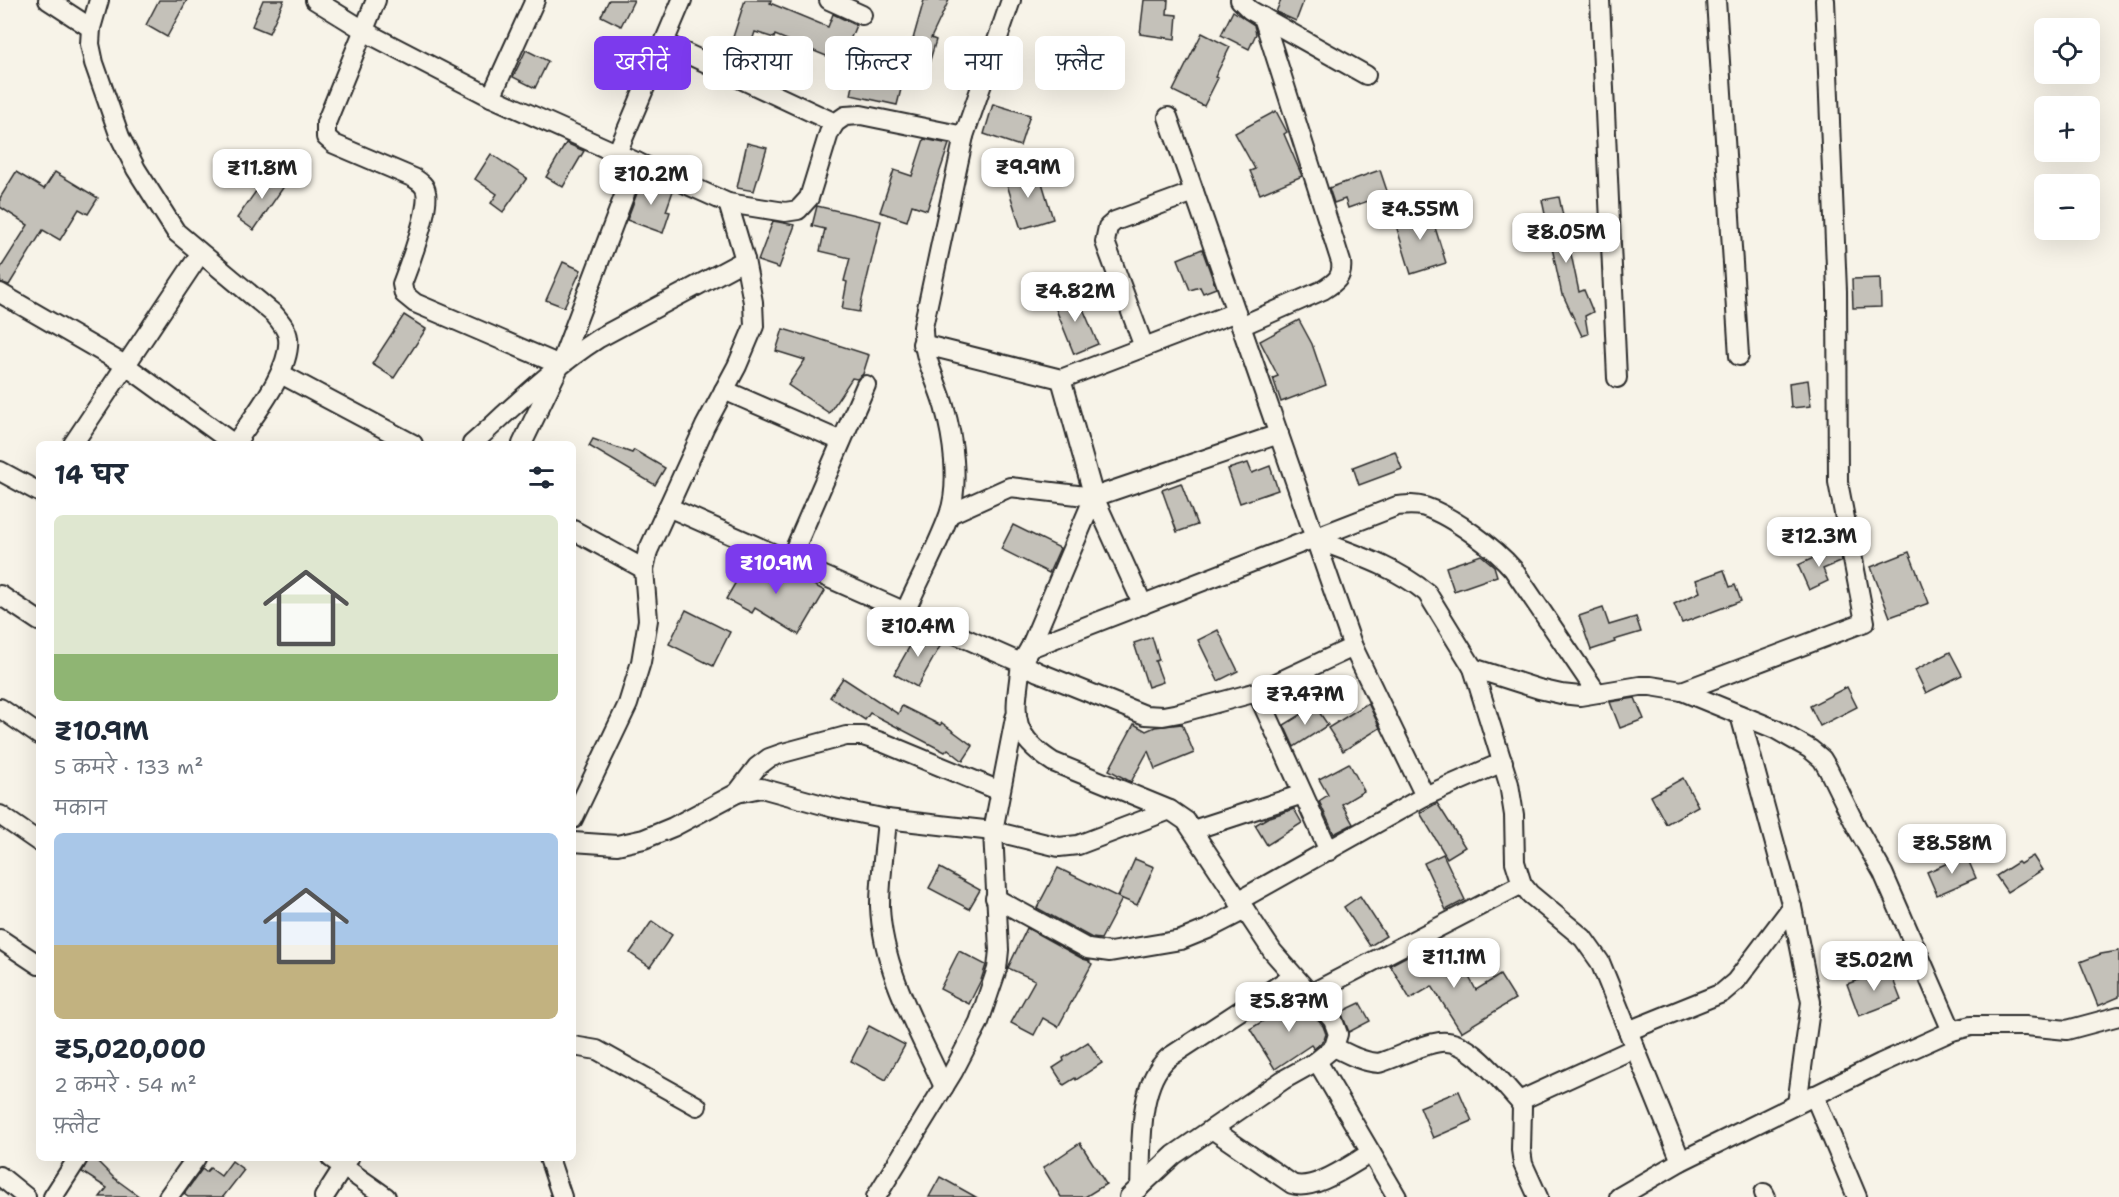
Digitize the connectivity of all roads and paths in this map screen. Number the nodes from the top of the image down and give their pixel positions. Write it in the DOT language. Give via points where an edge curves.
graph roads {
  1 [pos="48,0"];
  2 [pos="99,0"];
  3 [pos="315,0"];
  4 [pos="376,0"];
  5 [pos="535,0"];
  6 [pos="682,0"];
  7 [pos="829,0"];
  8 [pos="1011,0"];
  9 [pos="1240,0"];
  10 [pos="1600,0"];
  11 [pos="1716,0"];
  12 [pos="1825,0"];
  13 [pos="862,15"];
  14 [pos="1263,17"];
  15 [pos="91,28"];
  16 [pos="365,31"];
  17 [pos="667,36"];
  18 [pos="691,56"];
  19 [pos="1366,75"];
  20 [pos="644,90"];
  21 [pos="491,97"];
  22 [pos="1168,117"];
  23 [pos="835,123"];
  24 [pos="964,136"];
  25 [pos="617,153"];
  26 [pos="637,162"];
  27 [pos="1194,192"];
  28 [pos="728,203"];
  29 [pos="200,254"];
  30 [pos="745,260"];
  31 [pos="0,293"];
  32 [pos="1239,319"];
  33 [pos="922,344"];
  34 [pos="1144,347"];
  35 [pos="1738,356"];
  36 [pos="560,365"];
  37 [pos="125,366"];
  38 [pos="281,374"];
  39 [pos="1617,378"];
  40 [pos="1061,379"];
  41 [pos="866,385"];
  42 [pos="724,390"];
  43 [pos="1279,434"];
  44 [pos="75,441"];
  45 [pos="230,441"];
  46 [pos="236,441"];
  47 [pos="407,441"];
  48 [pos="475,441"];
  49 [pos="523,441"];
  50 [pos="841,441"];
  51 [pos="0,471"];
  52 [pos="36,490"];
  53 [pos="1095,497"];
  54 [pos="668,507"];
  55 [pos="950,514"];
  56 [pos="576,532"];
  57 [pos="1315,539"];
  58 [pos="790,560"];
  59 [pos="644,569"];
  60 [pos="0,595"];
  61 [pos="1143,605"];
  62 [pos="905,612"];
  63 [pos="36,619"];
  64 [pos="1353,647"];
  65 [pos="1025,655"];
  66 [pos="1473,668"];
  67 [pos="1682,691"];
  68 [pos="1257,692"];
  69 [pos="1597,693"];
  70 [pos="0,708"];
  71 [pos="1740,715"];
  72 [pos="1016,718"];
  73 [pos="36,733"];
  74 [pos="1503,762"];
  75 [pos="580,791"];
  76 [pos="1000,791"];
  77 [pos="737,793"];
  78 [pos="1303,794"];
  79 [pos="1425,796"];
  80 [pos="576,807"];
  81 [pos="1170,810"];
  82 [pos="0,815"];
  83 [pos="887,819"];
  84 [pos="1193,830"];
  85 [pos="993,831"];
  86 [pos="36,840"];
  87 [pos="576,842"];
  88 [pos="1329,851"];
  89 [pos="1522,884"];
  90 [pos="995,898"];
  91 [pos="1241,905"];
  92 [pos="1792,907"];
  93 [pos="0,939"];
  94 [pos="36,963"];
  95 [pos="1293,976"];
  96 [pos="1310,994"];
  97 [pos="2119,1016"];
  98 [pos="1952,1031"];
  99 [pos="1631,1039"];
  100 [pos="576,1046"];
  101 [pos="1334,1047"];
  102 [pos="1317,1061"];
  103 [pos="944,1087"];
  104 [pos="1814,1095"];
  105 [pos="1519,1101"];
  106 [pos="1797,1104"];
  107 [pos="697,1106"];
  108 [pos="1212,1129"];
  109 [pos="1371,1153"];
  110 [pos="76,1161"];
  111 [pos="194,1161"];
  112 [pos="341,1161"];
  113 [pos="550,1161"];
  114 [pos="1681,1161"];
  115 [pos="0,1176"];
  116 [pos="1134,1192"];
  117 [pos="26,1197"];
  118 [pos="53,1197"];
  119 [pos="168,1197"];
  120 [pos="324,1197"];
  121 [pos="386,1197"];
  122 [pos="562,1197"];
  123 [pos="876,1197"];
  124 [pos="1397,1197"];
  125 [pos="1538,1197"];
  126 [pos="1619,1197"];
  127 [pos="1857,1197"];
  1 -- 15 [label="street"];
  2 -- 15 [label="street"];
  3 -- 16 [label="street"];
  4 -- 16 [label="street"];
  5 -- 21 [label="street"];
  6 -- 17 [label="street"];
  7 -- 13 [label="street"];
  8 -- 24 [label="street"];
  9 -- 14 [label="street"];
  10 -- 39 [label="street"];
  11 -- 35 [label="street"];
  12 -- 67 [label="street" via="1837,291 1838,482 1865,621"];
  14 -- 19 [label="street"];
  14 -- 32 [label="street" via="1342,271 1323,290"];
  15 -- 29 [label="street" via="94,63 127,152 176,232"];
  16 -- 21 [label="street"];
  16 -- 36 [label="street" via="326,123 326,137 422,183 427,206 402,284 404,294 415,303"];
  18 -- 23 [label="street"];
  20 -- 25 [label="street"];
  21 -- 25 [label="street"];
  22 -- 27 [label="street"];
  23 -- 24 [label="street" via="845,116 861,115"];
  23 -- 28 [label="street" via="809,198 798,210 785,212"];
  24 -- 33 [label="street"];
  25 -- 26 [label="street"];
  26 -- 28 [label="street"];
  26 -- 36 [label="street"];
  27 -- 32 [label="street"];
  27 -- 34 [label="street" via="1115,221 1105,235 1108,253"];
  28 -- 30 [label="street"];
  29 -- 37 [label="street"];
  29 -- 38 [label="street" via="274,314 283,326 288,337"];
  30 -- 36 [label="street" via="599,338"];
  30 -- 42 [label="street" via="754,326"];
  31 -- 37 [label="street"];
  32 -- 34 [label="street"];
  32 -- 43 [label="street"];
  33 -- 40 [label="street"];
  33 -- 55 [label="street" via="951,433 954,491"];
  34 -- 40 [label="street"];
  36 -- 48 [label="street"];
  36 -- 49 [label="street"];
  37 -- 44 [label="street"];
  37 -- 45 [label="street"];
  38 -- 46 [label="street"];
  38 -- 47 [label="street"];
  40 -- 53 [label="street"];
  41 -- 50 [label="street"];
  42 -- 50 [label="street"];
  42 -- 54 [label="street"];
  43 -- 53 [label="street"];
  43 -- 57 [label="street"];
  50 -- 58 [label="street"];
  51 -- 52 [label="street"];
  53 -- 55 [label="street" via="1010,487"];
  53 -- 61 [label="street"];
  53 -- 65 [label="street"];
  54 -- 58 [label="street"];
  54 -- 59 [label="street"];
  55 -- 62 [label="street"];
  56 -- 59 [label="street"];
  57 -- 61 [label="street"];
  57 -- 64 [label="street"];
  57 -- 66 [label="street" via="1394,570 1427,593"];
  57 -- 69 [label="street" via="1397,506 1412,504 1441,515 1490,546 1506,561"];
  58 -- 62 [label="street"];
  59 -- 75 [label="street" via="648,620 641,662 628,704"];
  60 -- 63 [label="street"];
  61 -- 65 [label="street"];
  62 -- 65 [label="street"];
  64 -- 68 [label="street"];
  64 -- 79 [label="street"];
  65 -- 68 [label="street" via="1038,672 1145,715 1179,713"];
  65 -- 72 [label="street"];
  66 -- 69 [label="street" via="1561,694"];
  66 -- 74 [label="street"];
  67 -- 69 [label="street" via="1640,686"];
  67 -- 71 [label="street"];
  68 -- 78 [label="street"];
  70 -- 73 [label="street"];
  71 -- 92 [label="street"];
  71 -- 98 [label="street" via="1776,729 1822,759 1883,873"];
  72 -- 76 [label="street"];
  72 -- 81 [label="street" via="1025,739 1053,762"];
  74 -- 79 [label="street"];
  74 -- 89 [label="street" via="1514,815 1515,862"];
  75 -- 80 [label="street"];
  76 -- 77 [label="street" via="884,743 863,736 846,736 769,758"];
  76 -- 85 [label="street"];
  77 -- 83 [label="street" via="761,788"];
  77 -- 87 [label="street" via="644,839 616,845"];
  78 -- 84 [label="street"];
  78 -- 88 [label="street"];
  79 -- 88 [label="street"];
  81 -- 84 [label="street"];
  81 -- 85 [label="street" via="1070,847"];
  82 -- 86 [label="street"];
  83 -- 85 [label="street"];
  83 -- 103 [label="street" via="880,905 886,950"];
  84 -- 91 [label="street"];
  85 -- 90 [label="street"];
  88 -- 91 [label="street"];
  89 -- 96 [label="street"];
  89 -- 99 [label="street" via="1591,949"];
  90 -- 91 [label="street" via="1088,949 1110,952 1181,940 1208,929"];
  90 -- 103 [label="street" via="997,969 979,1022"];
  91 -- 95 [label="street"];
  92 -- 99 [label="street" via="1736,981 1722,993"];
  92 -- 106 [label="street" via="1811,1002"];
  93 -- 94 [label="street"];
  95 -- 96 [label="street"];
  95 -- 116 [label="street" via="1158,1067 1143,1120"];
  96 -- 101 [label="street" via="1333,1020 1338,1034"];
  97 -- 98 [label="street" via="2067,1030 1971,1026"];
  98 -- 104 [label="street"];
  99 -- 105 [label="street"];
  99 -- 114 [label="street"];
  100 -- 107 [label="street" via="597,1050"];
  101 -- 102 [label="street"];
  101 -- 105 [label="street" via="1355,1058 1378,1063 1428,1045 1458,1045 1475,1055"];
  102 -- 108 [label="street"];
  102 -- 109 [label="street"];
  103 -- 123 [label="street"];
  104 -- 106 [label="street"];
  104 -- 127 [label="street"];
  105 -- 125 [label="street" via="1523,1113 1523,1164"];
  106 -- 114 [label="street"];
  108 -- 109 [label="street" via="1299,1186 1316,1184"];
  108 -- 116 [label="street" via="1174,1155"];
  109 -- 124 [label="street"];
  110 -- 118 [label="street"];
  111 -- 119 [label="street"];
  112 -- 120 [label="street"];
  112 -- 121 [label="street"];
  113 -- 122 [label="street"];
  114 -- 126 [label="street"];
  115 -- 117 [label="street"];
}
